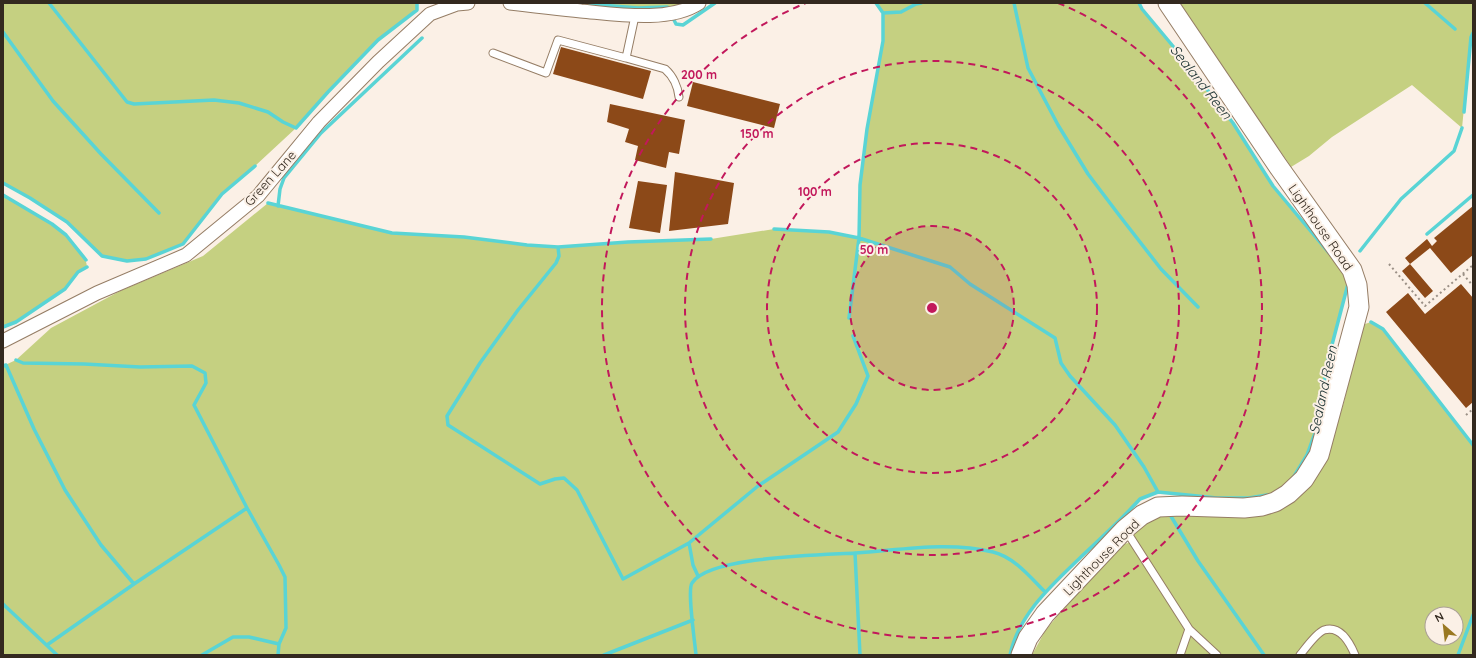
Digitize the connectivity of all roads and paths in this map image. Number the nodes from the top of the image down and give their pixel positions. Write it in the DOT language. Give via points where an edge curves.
graph roads {
  1 [pos="468,3"];
  2 [pos="510,3"];
  3 [pos="699,3"];
  4 [pos="1168,3"];
  5 [pos="635,16"];
  6 [pos="493,53"];
  7 [pos="626,58"];
  8 [pos="679,97"];
  9 [pos="1389,264"];
  10 [pos="1473,265"];
  11 [pos="1463,274"];
  12 [pos="1473,286"];
  13 [pos="3,341"];
  14 [pos="1473,410"];
  15 [pos="1466,415"];
  16 [pos="1125,529"];
  17 [pos="1188,629"];
  18 [pos="1021,655"];
  19 [pos="1180,655"];
  20 [pos="1217,655"];
  21 [pos="1300,655"];
  22 [pos="1355,655"];
  1 -- 13 [label="street, Green Lane" via="457,4 430,14 319,122 258,196 186,255 97,293"];
  2 -- 5 [label="street"];
  3 -- 5 [label="street" via="675,13"];
  4 -- 16 [label="main road, Lighthouse Road" via="1352,270 1357,285 1359,307 1319,455 1304,479 1288,494 1262,506 1158,507 1142,515"];
  5 -- 7 [label="lane"];
  6 -- 7 [label="lane" via="546,73 558,40"];
  7 -- 8 [label="lane" via="665,69 676,84"];
  9 -- 11 [label="path" via="1425,306"];
  10 -- 11 [label="path"];
  11 -- 12 [label="path"];
  14 -- 15 [label="path"];
  16 -- 17 [label="lane"];
  16 -- 18 [label="main road, Lighthouse Road" via="1046,614 1028,638"];
  17 -- 19 [label="lane"];
  17 -- 20 [label="lane"];
  21 -- 22 [label="lane" via="1323,630 1332,629 1345,638"];
}
